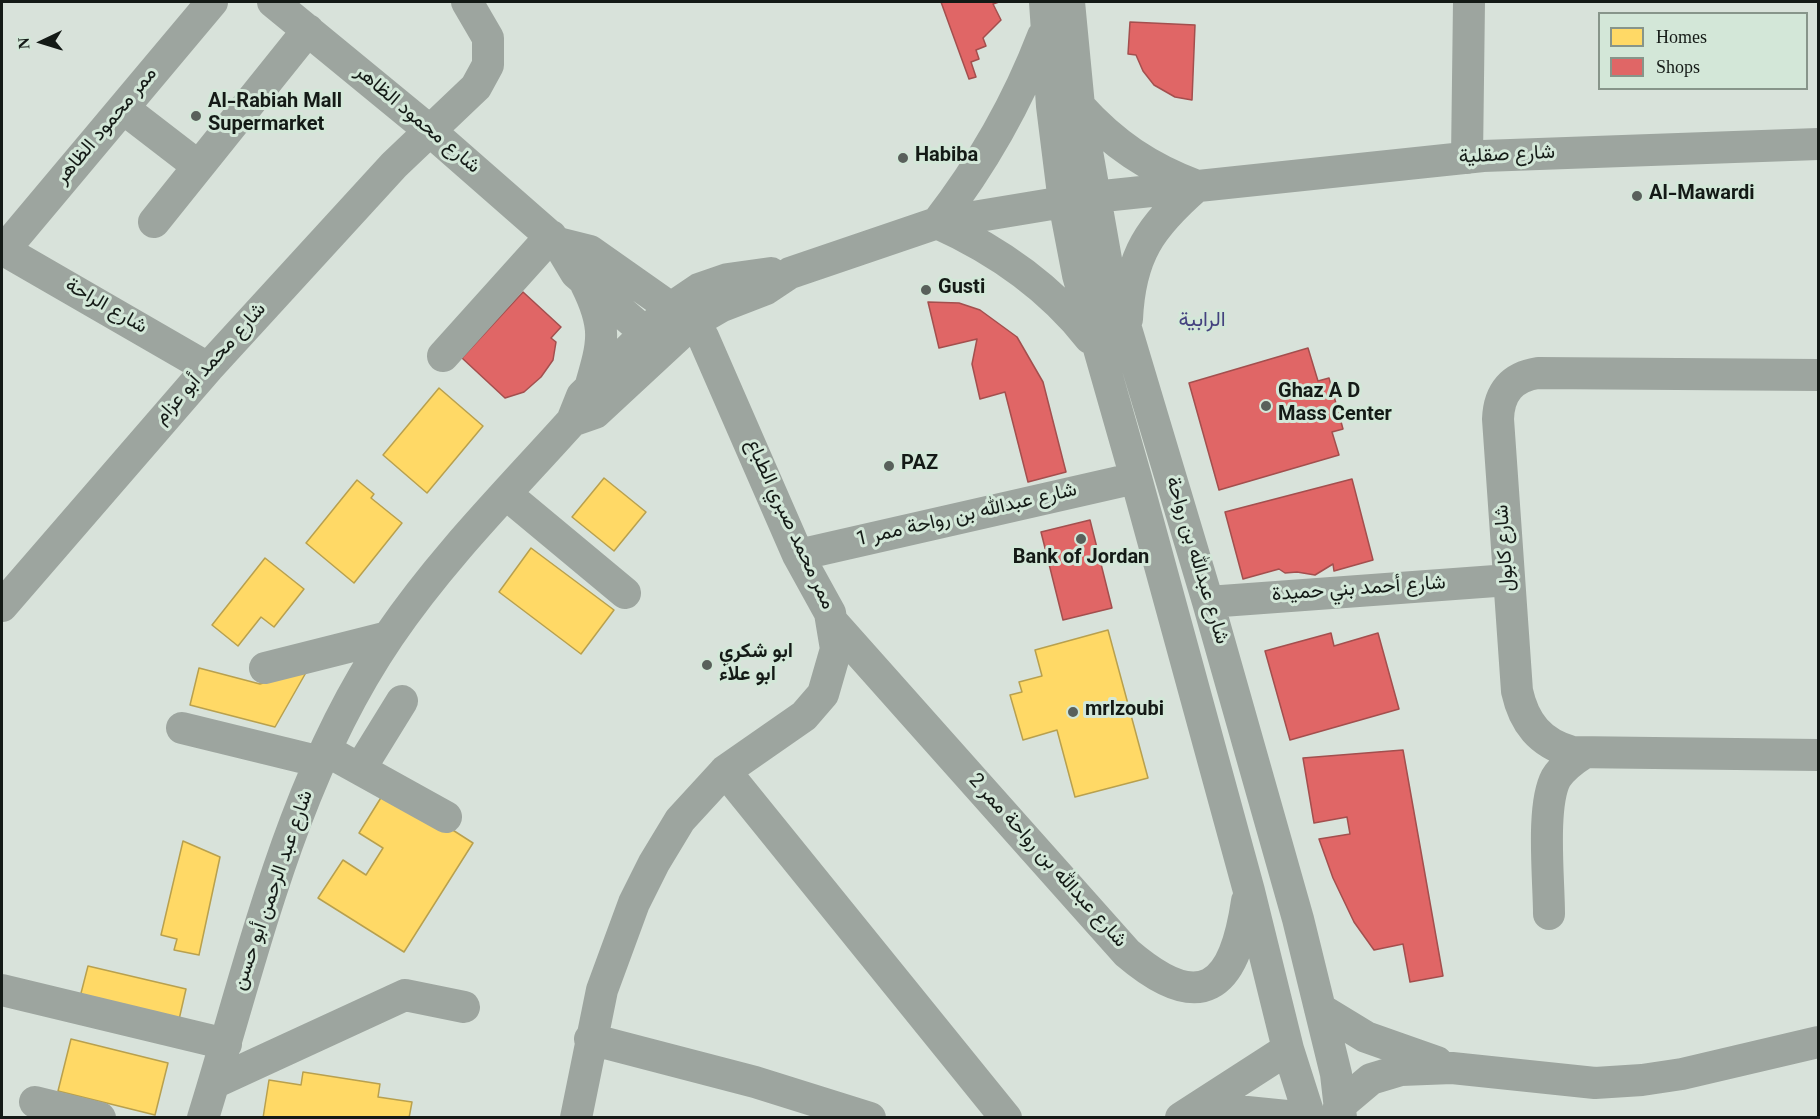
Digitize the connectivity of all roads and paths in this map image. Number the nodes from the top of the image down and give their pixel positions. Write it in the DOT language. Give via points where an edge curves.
graph roads {
  1 [pos="212,2"];
  2 [pos="273,2"];
  3 [pos="467,2"];
  4 [pos="1069,2"];
  5 [pos="1469,2"];
  6 [pos="1046,14"];
  7 [pos="309,30"];
  8 [pos="1079,106"];
  9 [pos="124,109"];
  10 [pos="429,130"];
  11 [pos="1818,144"];
  12 [pos="1467,158"];
  13 [pos="198,166"];
  14 [pos="1197,186"];
  15 [pos="1094,197"];
  16 [pos="1064,202"];
  17 [pos="154,222"];
  18 [pos="938,223"];
  19 [pos="555,240"];
  20 [pos="3,250"];
  21 [pos="583,278"];
  22 [pos="681,316"];
  23 [pos="1126,332"];
  24 [pos="655,340"];
  25 [pos="1097,347"];
  26 [pos="443,356"];
  27 [pos="208,368"];
  28 [pos="1818,375"];
  29 [pos="590,388"];
  30 [pos="572,421"];
  31 [pos="1136,478"];
  32 [pos="506,494"];
  33 [pos="798,555"];
  34 [pos="1509,580"];
  35 [pos="625,593"];
  36 [pos="1208,602"];
  37 [pos="2,606"];
  38 [pos="834,624"];
  39 [pos="388,637"];
  40 [pos="265,668"];
  41 [pos="402,701"];
  42 [pos="182,728"];
  43 [pos="1584,753"];
  44 [pos="1818,755"];
  45 [pos="324,756"];
  46 [pos="360,769"];
  47 [pos="725,771"];
  48 [pos="446,817"];
  49 [pos="1249,891"];
  50 [pos="1549,914"];
  51 [pos="2,990"];
  52 [pos="464,1007"];
  53 [pos="1320,1009"];
  54 [pos="590,1039"];
  55 [pos="1818,1042"];
  56 [pos="226,1044"];
  57 [pos="1288,1049"];
  58 [pos="1452,1068"];
  59 [pos="214,1083"];
  60 [pos="35,1102"];
  61 [pos="1340,1112"];
  62 [pos="100,1118"];
  63 [pos="203,1118"];
  64 [pos="576,1118"];
  65 [pos="870,1118"];
  66 [pos="1006,1118"];
  67 [pos="1180,1118"];
  68 [pos="1191,1118"];
  69 [pos="1308,1118"];
  1 -- 9 [label="street, ممر محمود الظاهر"];
  2 -- 7 [label="street, شارع محمود الظاهر"];
  3 -- 10 [label="street, شارع محمد أبو عزام" via="488,38 488,65 476,87"];
  4 -- 8 [label="street, شارع عبدالله بن رواحة"];
  5 -- 12 [label="street"];
  6 -- 16 [label="street, شارع عبدالله بن رواحة" via="1049,80"];
  6 -- 18 [label="street" via="1022,86 993,144"];
  7 -- 10 [label="street, شارع محمود الظاهر"];
  7 -- 13 [label="street"];
  8 -- 14 [label="street, شارع صقلية" via="1135,157"];
  8 -- 15 [label="street, شارع عبدالله بن رواحة"];
  9 -- 13 [label="street"];
  9 -- 20 [label="street, ممر محمود الظاهر"];
  10 -- 19 [label="street, شارع محمود الظاهر"];
  10 -- 27 [label="street, شارع محمد أبو عزام"];
  11 -- 12 [label="street, شارع صقلية"];
  12 -- 14 [label="street, شارع صقلية"];
  13 -- 17 [label="street"];
  14 -- 15 [label="street, شارع صقلية"];
  14 -- 23 [label="street" via="1165,214 1142,249 1128,290"];
  15 -- 16 [label="street, شارع عبد الرحمن أبو حسن"];
  15 -- 23 [label="street, شارع عبدالله بن رواحة" via="1107,265"];
  16 -- 18 [label="street, شارع عبد الرحمن أبو حسن"];
  16 -- 25 [label="street, شارع عبدالله بن رواحة"];
  18 -- 22 [label="street, شارع عبد الرحمن أبو حسن" via="790,273 766,289 722,306"];
  18 -- 25 [label="street" via="990,249 1030,277"];
  19 -- 21 [label="street, شارع محمود الظاهر"];
  19 -- 22 [label="street, شارع محمود الظاهر" via="590,251"];
  19 -- 26 [label="street"];
  20 -- 27 [label="street, شارع الراحة"];
  21 -- 24 [label="street, شارع محمود الظاهر"];
  21 -- 29 [label="street" via="599,310 602,332"];
  22 -- 24 [label="street, شارع عبد الرحمن أبو حسن"];
  22 -- 33 [label="street, ممر محمد صبري الطباع" via="703,337 716,362"];
  23 -- 36 [label="street, شارع عبدالله بن رواحة"];
  24 -- 29 [label="street, شارع عبد الرحمن أبو حسن"];
  24 -- 30 [label="street, شارع عبد الرحمن أبو حسن" via="595,413"];
  25 -- 31 [label="street, شارع عبدالله بن رواحة"];
  27 -- 37 [label="street, شارع محمد أبو عزام"];
  28 -- 34 [label="street, شارع كابول" via="1538,373 1513,382 1503,393 1498,419"];
  29 -- 30 [label="street, شارع عبد الرحمن أبو حسن" via="582,396"];
  30 -- 32 [label="street, شارع عبد الرحمن أبو حسن"];
  31 -- 33 [label="street, شارع عبدالله بن رواحة ممر 1"];
  31 -- 49 [label="street, شارع عبدالله بن رواحة"];
  32 -- 35 [label="street"];
  32 -- 39 [label="street, شارع عبد الرحمن أبو حسن" via="445,562"];
  33 -- 38 [label="street, ممر محمد صبري الطباع"];
  34 -- 36 [label="street, شارع أحمد بني حميدة"];
  34 -- 43 [label="street, شارع كابول" via="1521,710 1544,740 1560,749"];
  36 -- 53 [label="street, شارع عبدالله بن رواحة"];
  38 -- 47 [label="street, ممر محمد صبري الطباع" via="836,649 823,694 804,716"];
  38 -- 49 [label="street, شارع عبدالله بن رواحة ممر 2" via="1127,953 1148,971 1186,987 1207,986 1224,973 1243,932"];
  39 -- 40 [label="street"];
  39 -- 45 [label="street, شارع عبد الرحمن أبو حسن"];
  41 -- 46 [label="street"];
  42 -- 45 [label="street"];
  43 -- 44 [label="street, شارع كابول"];
  43 -- 50 [label="street" via="1563,768 1548,804"];
  45 -- 46 [label="street"];
  45 -- 56 [label="street, شارع عبد الرحمن أبو حسن" via="272,887"];
  46 -- 48 [label="street"];
  47 -- 54 [label="street, ممر محمد صبري الطباع" via="680,820 654,863 617,945"];
  47 -- 66 [label="street"];
  49 -- 57 [label="street, شارع عبدالله بن رواحة"];
  51 -- 56 [label="street"];
  52 -- 59 [label="street" via="405,995"];
  53 -- 58 [label="street" via="1366,1037"];
  53 -- 61 [label="street, شارع عبدالله بن رواحة" via="1336,1074"];
  54 -- 64 [label="street, ممر محمد صبري الطباع"];
  54 -- 65 [label="street" via="755,1082"];
  55 -- 58 [label="street" via="1642,1080 1574,1081"];
  56 -- 59 [label="street, شارع عبد الرحمن أبو حسن"];
  57 -- 67 [label="street"];
  57 -- 69 [label="street, شارع عبدالله بن رواحة"];
  58 -- 61 [label="street" via="1401,1070 1371,1079"];
  59 -- 63 [label="street, شارع عبد الرحمن أبو حسن"];
  60 -- 62 [label="street"];
  68 -- 69 [label="street" via="1247,1112"];
}
